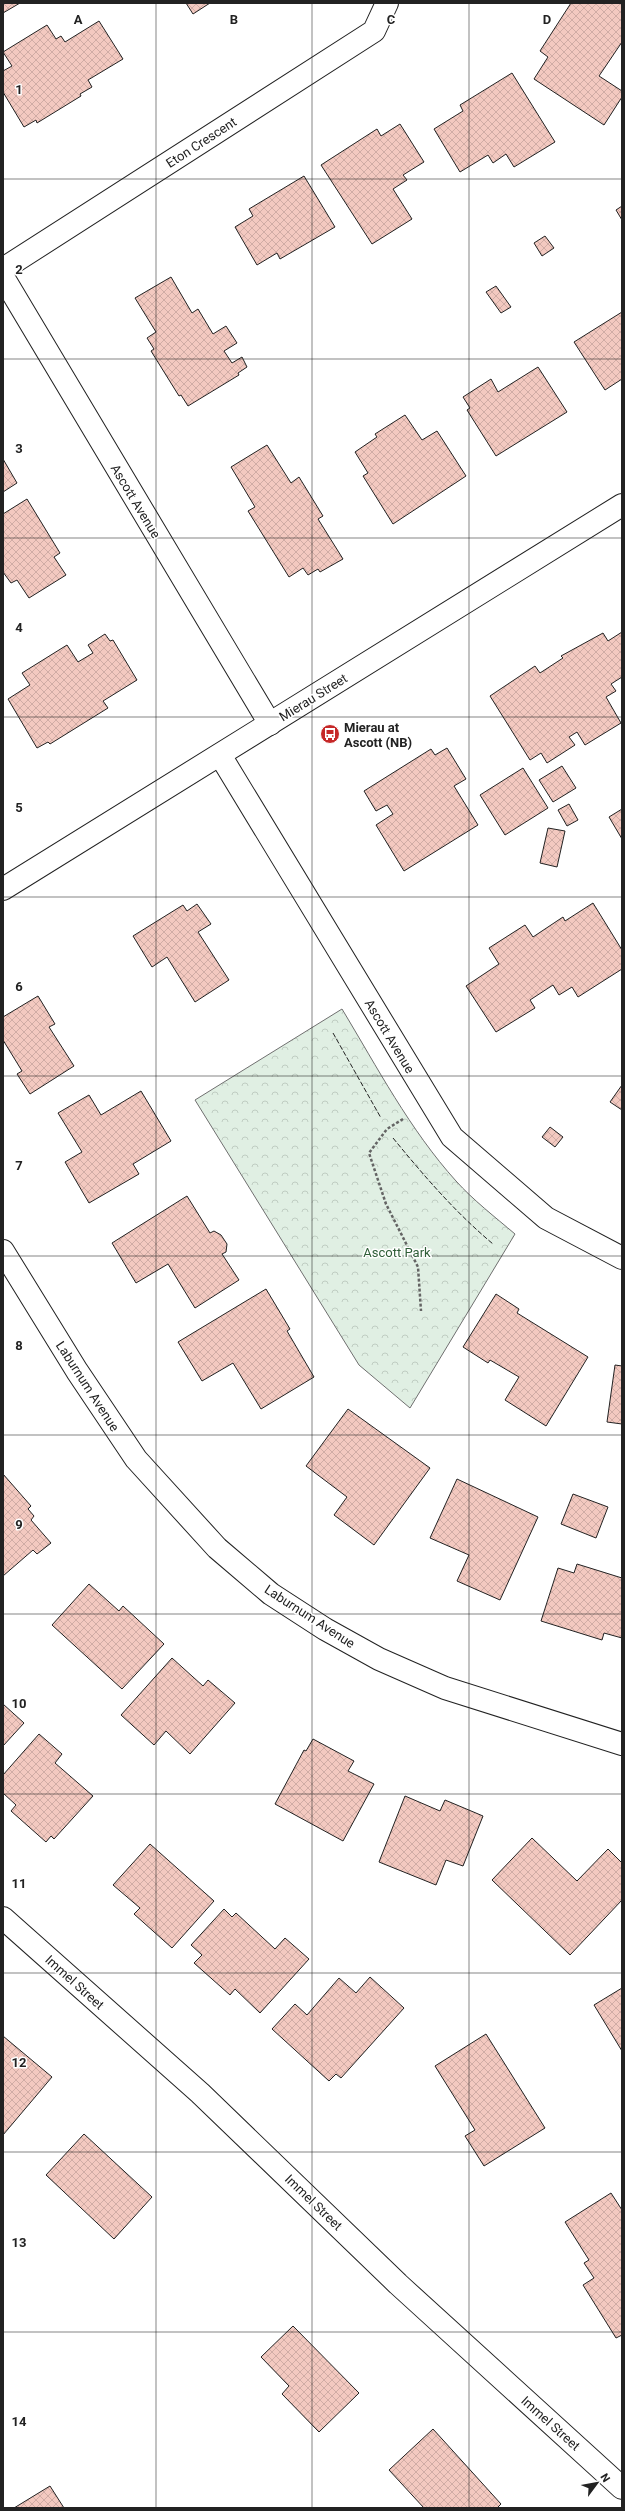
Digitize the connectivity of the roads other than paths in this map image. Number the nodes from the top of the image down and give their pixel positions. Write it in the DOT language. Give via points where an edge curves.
graph roads {
  1 [pos="387,3"];
  2 [pos="3,269"];
  3 [pos="3,277"];
  4 [pos="622,505"];
  5 [pos="270,724"];
  6 [pos="220,755"];
  7 [pos="3,889"];
  8 [pos="3,1251"];
  9 [pos="622,1258"];
  10 [pos="622,1744"];
  11 [pos="3,1918"];
  12 [pos="622,2488"];
  1 -- 2 [label="street, Eton Crescent" via="374,31"];
  3 -- 5 [label="street, Ascott Avenue"];
  4 -- 5 [label="street, Mierau Street"];
  5 -- 6 [label="street, Mierau Street"];
  6 -- 7 [label="street, Mierau Street"];
  6 -- 9 [label="street, Ascott Avenue" via="452,1137 546,1218"];
  8 -- 10 [label="street, Laburnum Avenue" via="77,1372 136,1459 217,1548 271,1594 379,1659 445,1688"];
  11 -- 12 [label="street, Immel Street" via="200,2093 398,2284"];
}
